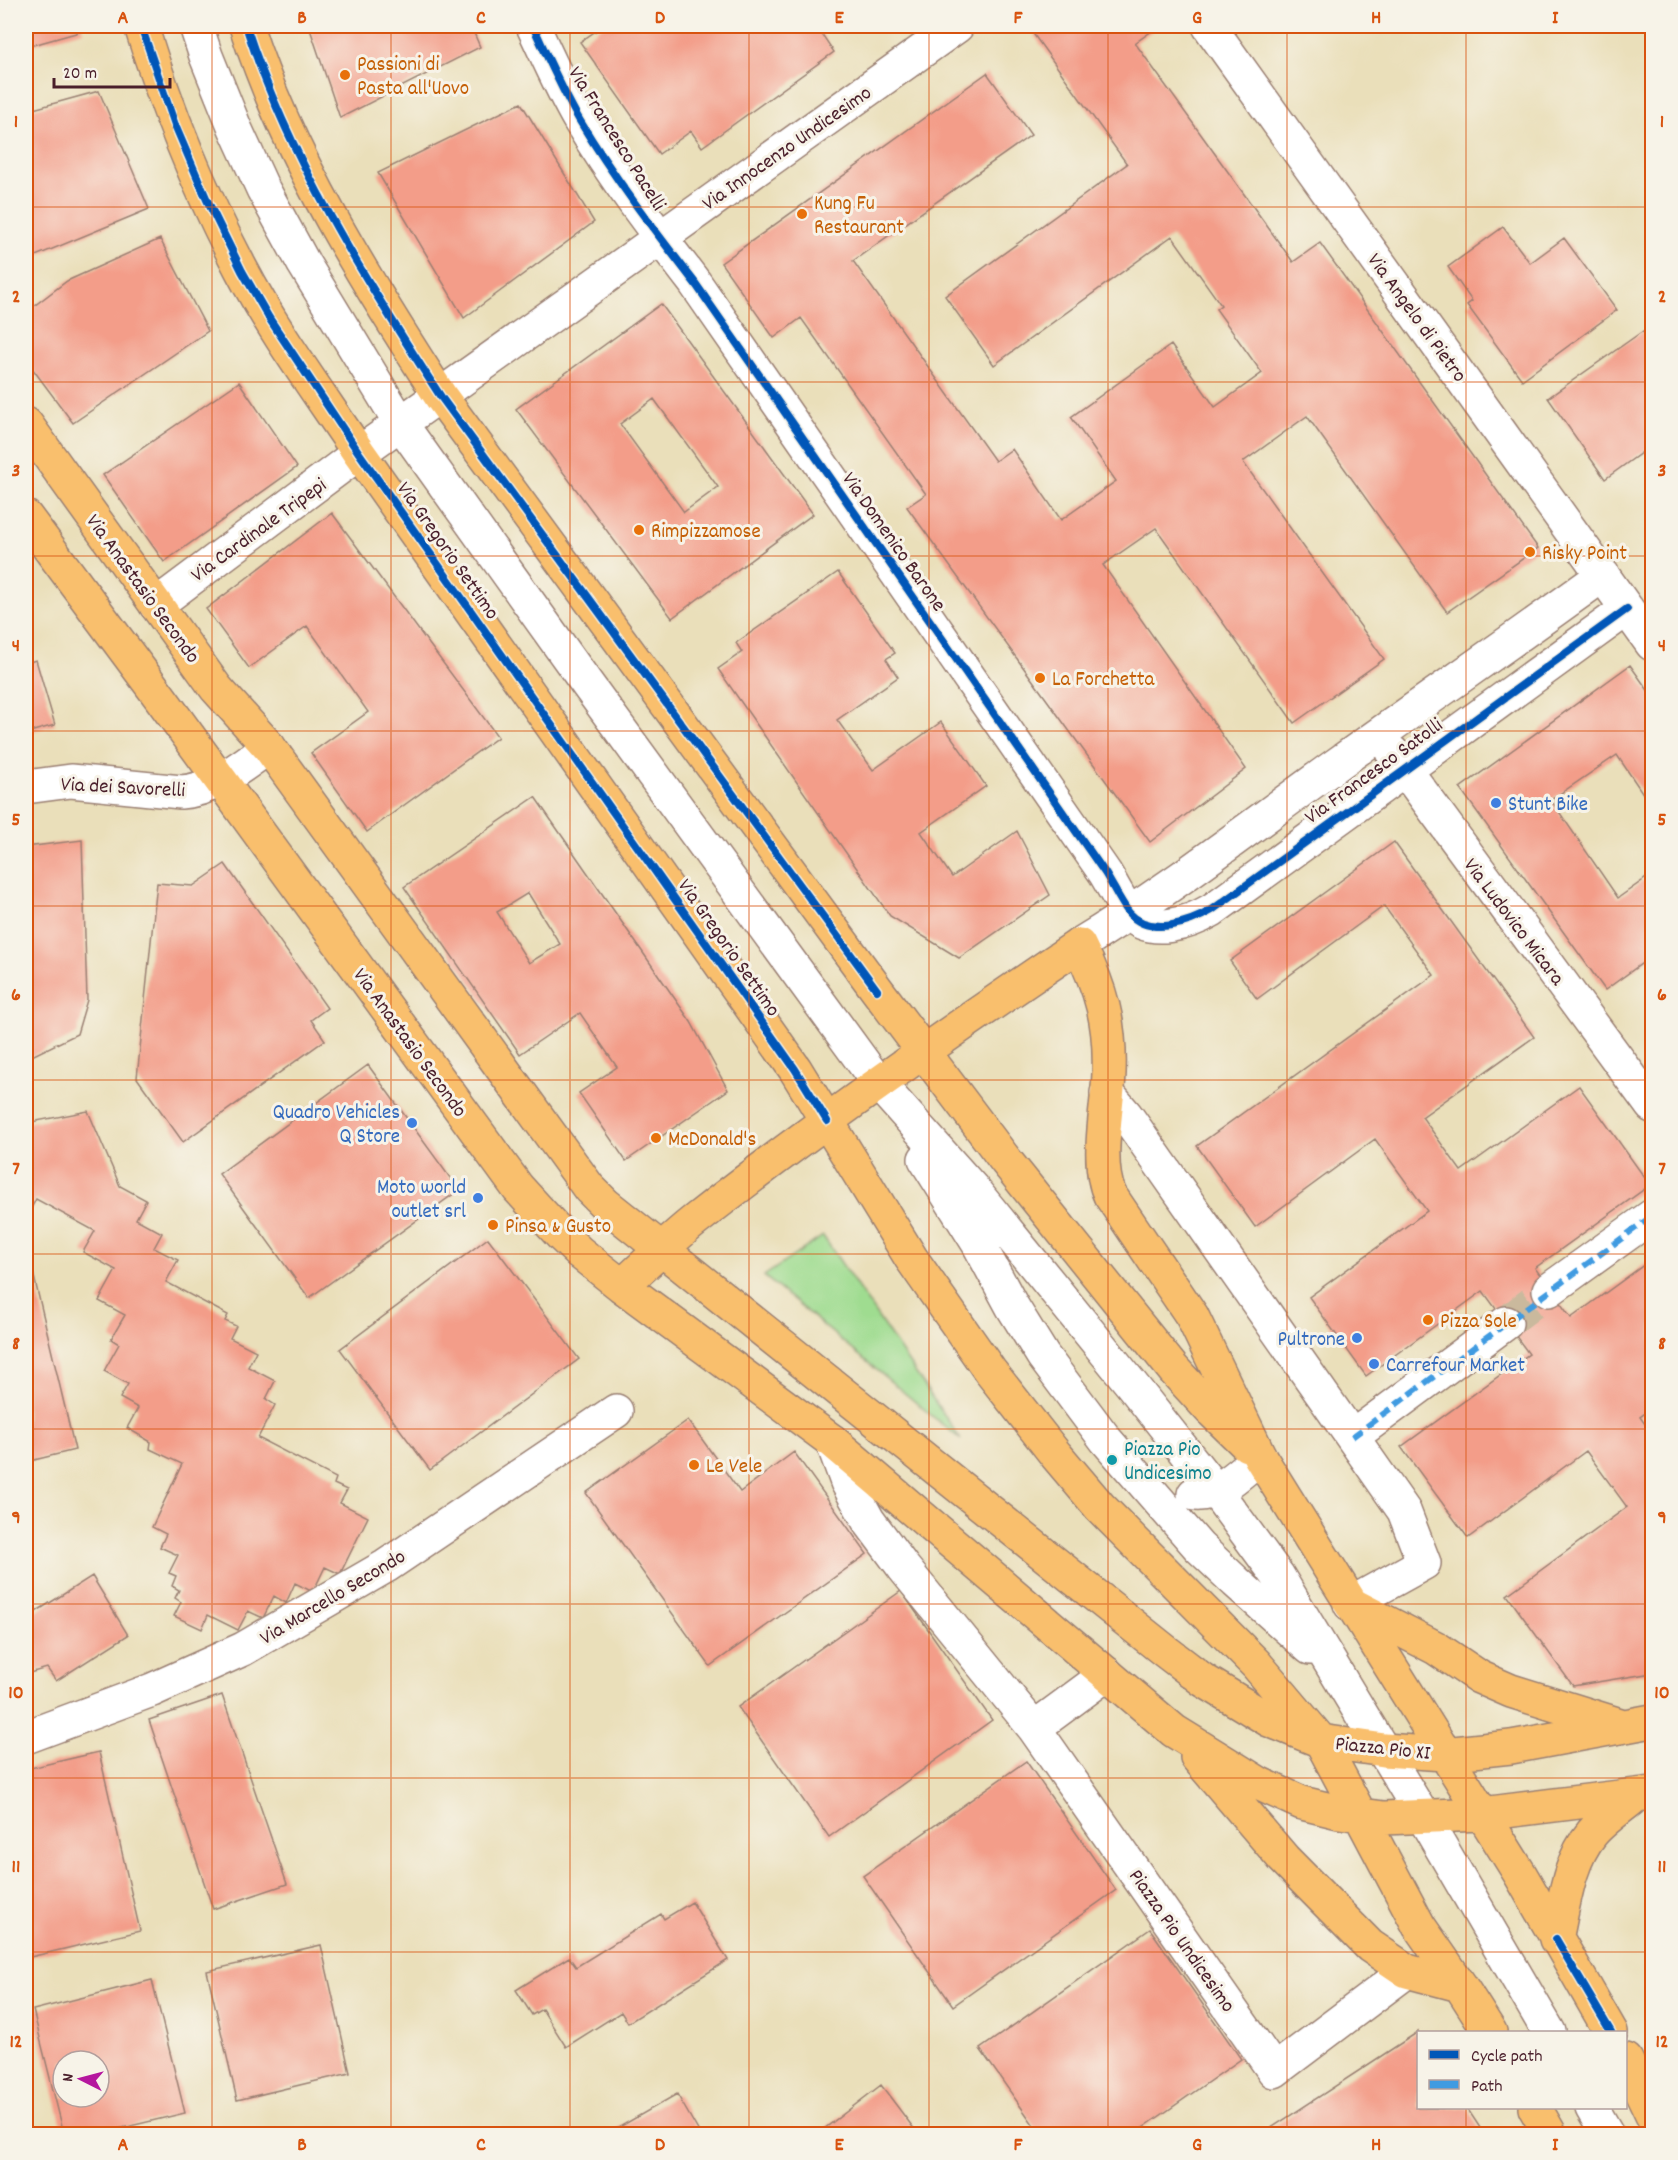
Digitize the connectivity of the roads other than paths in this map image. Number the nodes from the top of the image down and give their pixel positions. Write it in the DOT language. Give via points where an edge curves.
graph roads {
  1 [pos="141,26"];
  2 [pos="196,26"];
  3 [pos="246,26"];
  4 [pos="533,26"];
  5 [pos="957,26"];
  6 [pos="1209,26"];
  7 [pos="660,237"];
  8 [pos="441,397"];
  9 [pos="26,424"];
  10 [pos="401,424"];
  11 [pos="359,453"];
  12 [pos="26,517"];
  13 [pos="1604,575"];
  14 [pos="156,605"];
  15 [pos="1628,609"];
  16 [pos="1653,644"];
  17 [pos="1378,735"];
  18 [pos="269,747"];
  19 [pos="1404,770"];
  20 [pos="219,780"];
  21 [pos="26,787"];
  22 [pos="1130,914"];
  23 [pos="1079,945"];
  24 [pos="923,1052"];
  25 [pos="879,1084"];
  26 [pos="1107,1093"];
  27 [pos="1653,1106"];
  28 [pos="827,1121"];
  29 [pos="1653,1216"];
  30 [pos="978,1243"];
  31 [pos="663,1249"];
  32 [pos="622,1286"];
  33 [pos="1550,1290"];
  34 [pos="1506,1323"];
  35 [pos="616,1411"];
  36 [pos="1352,1437"];
  37 [pos="832,1441"];
  38 [pos="1260,1457"];
  39 [pos="1215,1490"];
  40 [pos="1350,1604"];
  41 [pos="1336,1671"];
  42 [pos="1107,1674"];
  43 [pos="1639,1724"];
  44 [pos="1034,1728"];
  45 [pos="1174,1731"];
  46 [pos="26,1737"];
  47 [pos="1321,1741"];
  48 [pos="1384,1750"];
  49 [pos="1444,1754"];
  50 [pos="1644,1795"];
  51 [pos="1482,1814"];
  52 [pos="1363,1817"];
  53 [pos="1424,1818"];
  54 [pos="1556,1940"];
  55 [pos="1407,1971"];
  56 [pos="1460,1985"];
  57 [pos="1489,2031"];
  58 [pos="1549,2031"];
  59 [pos="1610,2031"];
  60 [pos="1627,2062"];
  61 [pos="1536,2109"];
  62 [pos="1593,2109"];
  63 [pos="1653,2114"];
  64 [pos="1550,2134"];
  65 [pos="1607,2134"];
  1 -- 11 [label="main road, Via Gregorio Settimo" via="175,125 242,271"];
  2 -- 10 [label="street, Via Gregorio Settimo" via="263,189"];
  3 -- 8 [label="main road" via="285,126 332,219"];
  4 -- 7 [label="street, Via Francesco Pacelli" via="580,120"];
  5 -- 7 [label="street, Via Innocenzo Undicesimo"];
  6 -- 13 [label="street, Via Angelo di Pietro"];
  7 -- 8 [label="street, Via Innocenzo Undicesimo"];
  7 -- 22 [label="street, Via Domenico Barone"];
  8 -- 10 [label="street, Via Innocenzo Undicesimo"];
  8 -- 24 [label="main road"];
  9 -- 14 [label="main road, Via Anastasio Secondo"];
  10 -- 11 [label="street, Via Cardinale Tripepi"];
  10 -- 25 [label="street, Via Gregorio Settimo"];
  11 -- 14 [label="street, Via Cardinale Tripepi"];
  11 -- 28 [label="main road, Via Gregorio Settimo" via="789,1061"];
  12 -- 20 [label="main road, Via Anastasio Secondo"];
  13 -- 15 [label="street, Via Angelo di Pietro"];
  13 -- 17 [label="street, Via Francesco Satolli"];
  14 -- 18 [label="main road, Via Anastasio Secondo" via="216,688"];
  15 -- 16 [label="street, Via Angelo di Pietro"];
  15 -- 19 [label="street, Via Francesco Satolli"];
  17 -- 19 [label="street, Via Ludovico Micara"];
  17 -- 22 [label="street, Via Francesco Satolli"];
  18 -- 20 [label="street"];
  18 -- 31 [label="main road, Via Anastasio Secondo" via="589,1188"];
  19 -- 22 [label="street, Via Francesco Satolli" via="1200,917 1157,926"];
  19 -- 27 [label="street, Via Ludovico Micara"];
  20 -- 21 [label="street, Via dei Savorelli" via="181,792 78,782"];
  20 -- 32 [label="main road, Via Anastasio Secondo" via="519,1188 562,1236"];
  22 -- 23 [label="street"];
  23 -- 24 [label="main road"];
  23 -- 26 [label="main road" via="1105,1009 1109,1038"];
  24 -- 25 [label="main road"];
  24 -- 38 [label="main road" via="1174,1370"];
  25 -- 28 [label="main road"];
  25 -- 30 [label="street"];
  25 -- 39 [label="street" via="972,1188"];
  26 -- 36 [label="street"];
  26 -- 38 [label="main road" via="1106,1186 1192,1316"];
  28 -- 31 [label="main road"];
  28 -- 47 [label="main road" via="917,1268 1028,1421 1100,1507 1256,1664"];
  29 -- 33 [label="street"];
  30 -- 39 [label="street" via="1062,1331 1184,1487 1193,1494"];
  30 -- 41 [label="street" via="1043,1356 1149,1492 1199,1547"];
  31 -- 32 [label="main road"];
  31 -- 47 [label="main road" via="1196,1674 1269,1720"];
  32 -- 37 [label="main road"];
  34 -- 36 [label="street"];
  35 -- 46 [label="street, Via Marcello Secondo" via="386,1566 243,1649 152,1690"];
  36 -- 40 [label="street" via="1404,1511 1424,1563"];
  37 -- 42 [label="main road"];
  37 -- 44 [label="street, Piazza Pio Undicesimo" via="847,1482 868,1520"];
  38 -- 39 [label="street"];
  38 -- 40 [label="main road"];
  39 -- 41 [label="street" via="1278,1576"];
  40 -- 43 [label="main road" via="1510,1691"];
  40 -- 49 [label="main road"];
  41 -- 48 [label="street"];
  42 -- 44 [label="street"];
  42 -- 45 [label="main road"];
  43 -- 49 [label="main road, Piazza Pio XI" via="1511,1747"];
  44 -- 55 [label="street, Piazza Pio Undicesimo" via="1274,2071"];
  45 -- 52 [label="main road" via="1280,1794"];
  45 -- 55 [label="main road" via="1314,1891 1370,1946"];
  47 -- 48 [label="main road, Piazza Pio XI"];
  47 -- 52 [label="main road"];
  48 -- 49 [label="main road, Piazza Pio XI"];
  48 -- 53 [label="street"];
  49 -- 51 [label="main road"];
  50 -- 51 [label="main road"];
  50 -- 54 [label="main road" via="1591,1834 1569,1883"];
  51 -- 53 [label="main road"];
  51 -- 54 [label="main road"];
  52 -- 53 [label="main road"];
  52 -- 56 [label="main road" via="1419,1926"];
  53 -- 58 [label="street"];
  54 -- 59 [label="main road"];
  55 -- 56 [label="main road"];
  56 -- 57 [label="main road"];
  60 -- 63 [label="main road"];
  61 -- 64 [label="main road"];
  62 -- 65 [label="street"];
}
